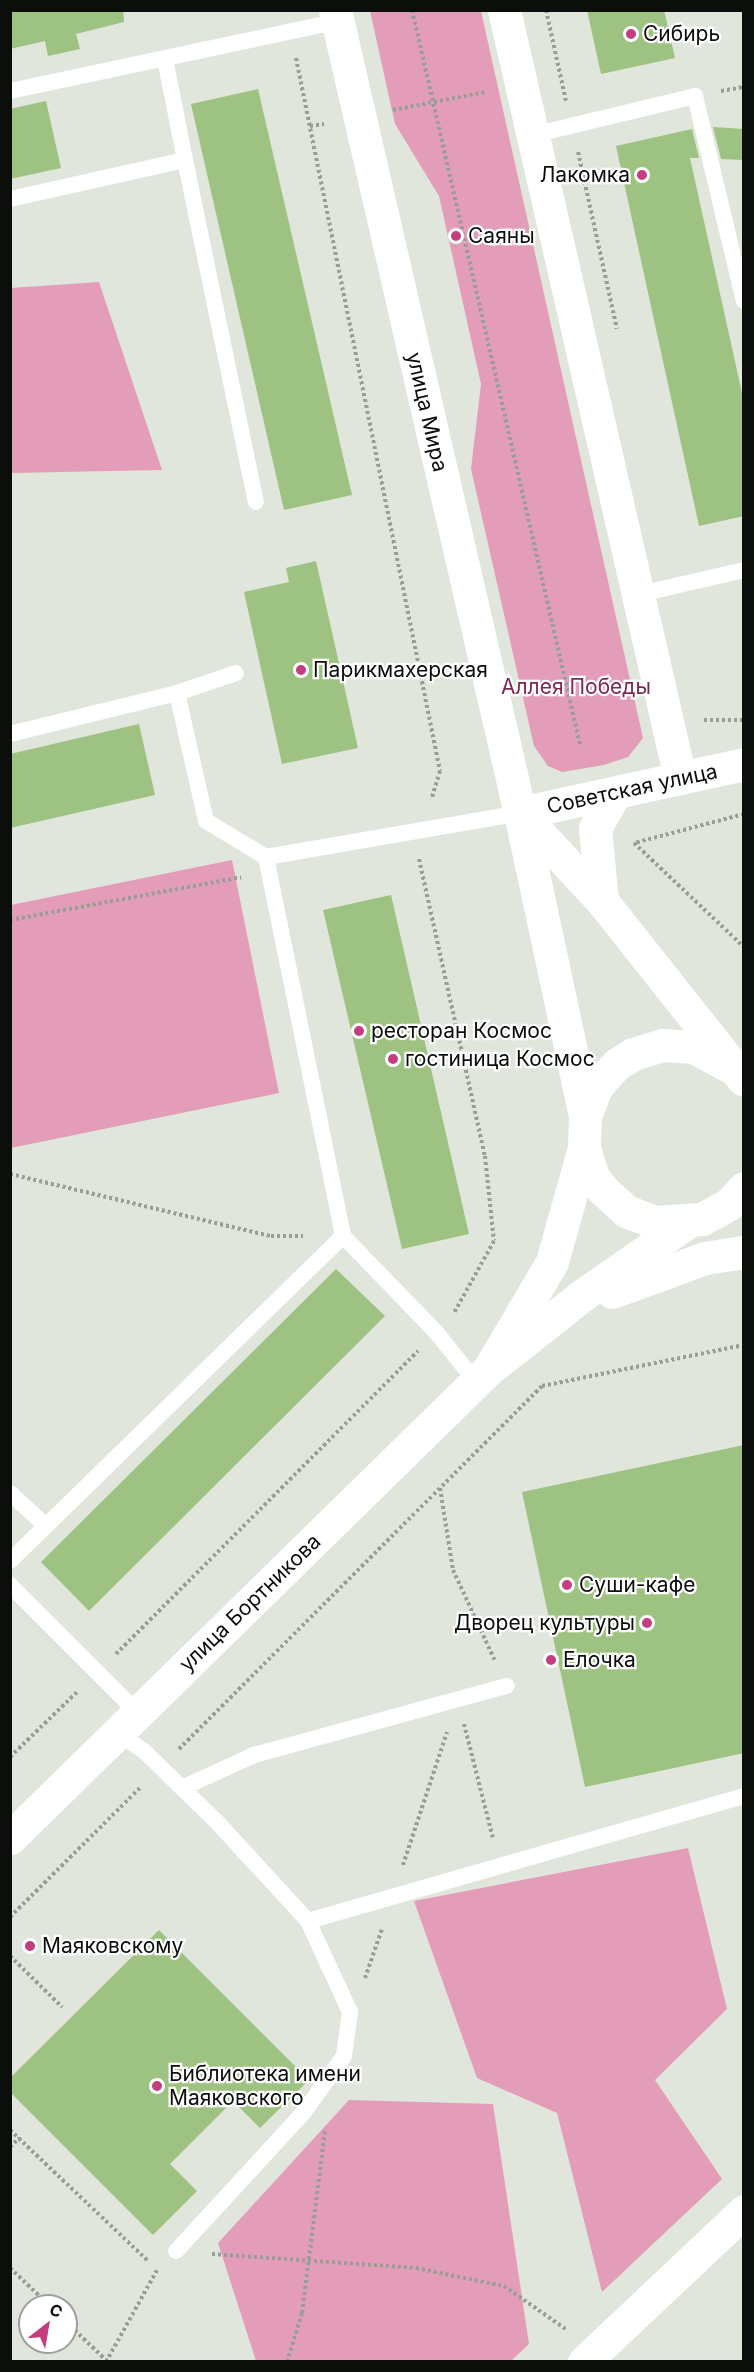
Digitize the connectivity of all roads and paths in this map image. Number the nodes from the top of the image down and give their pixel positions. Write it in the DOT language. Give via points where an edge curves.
graph roads {
  1 [pos="412,10"];
  2 [pos="504,10"];
  3 [pos="336,16"];
  4 [pos="291,31"];
  5 [pos="165,58"];
  6 [pos="561,76"];
  7 [pos="521,84"];
  8 [pos="10,91"];
  9 [pos="433,102"];
  10 [pos="360,117"];
  11 [pos="310,126"];
  12 [pos="533,135"];
  13 [pos="185,160"];
  14 [pos="10,199"];
  15 [pos="744,300"];
  16 [pos="256,502"];
  17 [pos="744,570"];
  18 [pos="636,595"];
  19 [pos="236,673"];
  20 [pos="177,693"];
  21 [pos="704,720"];
  22 [pos="744,720"];
  23 [pos="10,734"];
  24 [pos="580,745"];
  25 [pos="744,764"];
  26 [pos="680,778"];
  27 [pos="615,793"];
  28 [pos="520,813"];
  29 [pos="744,814"];
  30 [pos="421,828"];
  31 [pos="268,864"];
  32 [pos="602,901"];
  33 [pos="10,920"];
  34 [pos="744,947"];
  35 [pos="743,1078"];
  36 [pos="584,1132"];
  37 [pos="10,1174"];
  38 [pos="744,1188"];
  39 [pos="694,1221"];
  40 [pos="744,1222"];
  41 [pos="343,1236"];
  42 [pos="744,1252"];
  43 [pos="436,1332"];
  44 [pos="744,1344"];
  45 [pos="482,1375"];
  46 [pos="440,1488"];
  47 [pos="10,1493"];
  48 [pos="46,1526"];
  49 [pos="10,1561"];
  50 [pos="10,1585"];
  51 [pos="98,1672"];
  52 [pos="507,1686"];
  53 [pos="457,1700"];
  54 [pos="128,1723"];
  55 [pos="10,1757"];
  56 [pos="161,1767"];
  57 [pos="182,1788"];
  58 [pos="744,1796"];
  59 [pos="10,1838"];
  60 [pos="500,1866"];
  61 [pos="393,1896"];
  62 [pos="10,1917"];
  63 [pos="308,1921"];
  64 [pos="10,1956"];
  65 [pos="62,2007"];
  66 [pos="350,2012"];
  67 [pos="332,2073"];
  68 [pos="10,2130"];
  69 [pos="19,2138"];
  70 [pos="10,2147"];
  71 [pos="744,2211"];
  72 [pos="176,2251"];
  73 [pos="309,2261"];
  74 [pos="10,2268"];
  75 [pos="157,2269"];
  76 [pos="37,2294"];
  77 [pos="78,2334"];
  78 [pos="595,2358"];
  79 [pos="106,2361"];
  80 [pos="287,2361"];
  1 -- 9 [label="path"];
  2 -- 7 [label="street"];
  3 -- 4 [label="lane"];
  3 -- 10 [label="street, улица Мира"];
  4 -- 5 [label="lane"];
  4 -- 11 [label="path"];
  5 -- 8 [label="lane"];
  5 -- 13 [label="lane"];
  6 -- 7 [label="path"];
  7 -- 9 [label="path"];
  7 -- 12 [label="street"];
  9 -- 10 [label="path"];
  9 -- 24 [label="path"];
  10 -- 11 [label="path"];
  10 -- 28 [label="street, улица Мира"];
  11 -- 30 [label="path" via="440,771"];
  12 -- 15 [label="lane" via="695,96"];
  12 -- 18 [label="street"];
  13 -- 14 [label="lane"];
  13 -- 16 [label="lane"];
  17 -- 18 [label="lane"];
  18 -- 26 [label="street"];
  19 -- 20 [label="lane"];
  20 -- 23 [label="lane"];
  20 -- 31 [label="lane" via="206,821"];
  21 -- 22 [label="path"];
  25 -- 26 [label="street, Советская улица"];
  26 -- 27 [label="street, Советская улица"];
  27 -- 28 [label="street, Советская улица"];
  27 -- 32 [label="street" via="596,828"];
  28 -- 30 [label="lane"];
  28 -- 32 [label="street"];
  28 -- 36 [label="street, улица Мира"];
  29 -- 34 [label="path" via="634,843"];
  30 -- 31 [label="lane"];
  30 -- 43 [label="path" via="416,845 485,1156 494,1241 457,1310"];
  31 -- 33 [label="path"];
  31 -- 41 [label="lane"];
  32 -- 35 [label="street"];
  35 -- 36 [label="street" via="717,1057 694,1047 663,1045 633,1054 617,1064 596,1087"];
  36 -- 39 [label="street, улица Мира" via="593,1177 626,1210 655,1222"];
  36 -- 45 [label="street" via="552,1262"];
  37 -- 41 [label="path" via="271,1236"];
  38 -- 39 [label="street" via="729,1204"];
  39 -- 40 [label="street, улица Мира"];
  39 -- 45 [label="street" via="584,1294"];
  41 -- 43 [label="lane"];
  41 -- 48 [label="lane"];
  42 -- 45 [label="street" via="695,1261 608,1294"];
  43 -- 45 [label="lane"];
  43 -- 51 [label="path"];
  44 -- 46 [label="path" via="542,1386"];
  45 -- 54 [label="street, улица Бортникова"];
  46 -- 52 [label="path" via="453,1570"];
  46 -- 56 [label="path"];
  47 -- 48 [label="lane"];
  48 -- 49 [label="lane"];
  50 -- 51 [label="lane"];
  51 -- 54 [label="lane"];
  51 -- 55 [label="path"];
  52 -- 53 [label="lane"];
  53 -- 57 [label="lane" via="254,1755"];
  53 -- 60 [label="path"];
  53 -- 61 [label="path"];
  54 -- 56 [label="lane"];
  54 -- 59 [label="street, улица Бортникова"];
  56 -- 57 [label="lane"];
  56 -- 62 [label="path"];
  57 -- 63 [label="lane"];
  58 -- 60 [label="lane"];
  60 -- 61 [label="lane"];
  61 -- 63 [label="lane"];
  61 -- 66 [label="path"];
  63 -- 66 [label="lane"];
  64 -- 65 [label="path"];
  66 -- 67 [label="lane" via="344,2056"];
  67 -- 72 [label="lane" via="304,2112"];
  67 -- 73 [label="path"];
  68 -- 69 [label="path"];
  69 -- 70 [label="path"];
  69 -- 75 [label="path"];
  71 -- 78 [label="street"];
  72 -- 73 [label="path"];
  72 -- 75 [label="path"];
  73 -- 78 [label="path" via="416,2268 504,2286"];
  73 -- 80 [label="path" via="302,2313"];
  74 -- 76 [label="path"];
  75 -- 79 [label="path"];
  77 -- 79 [label="path"];
}
